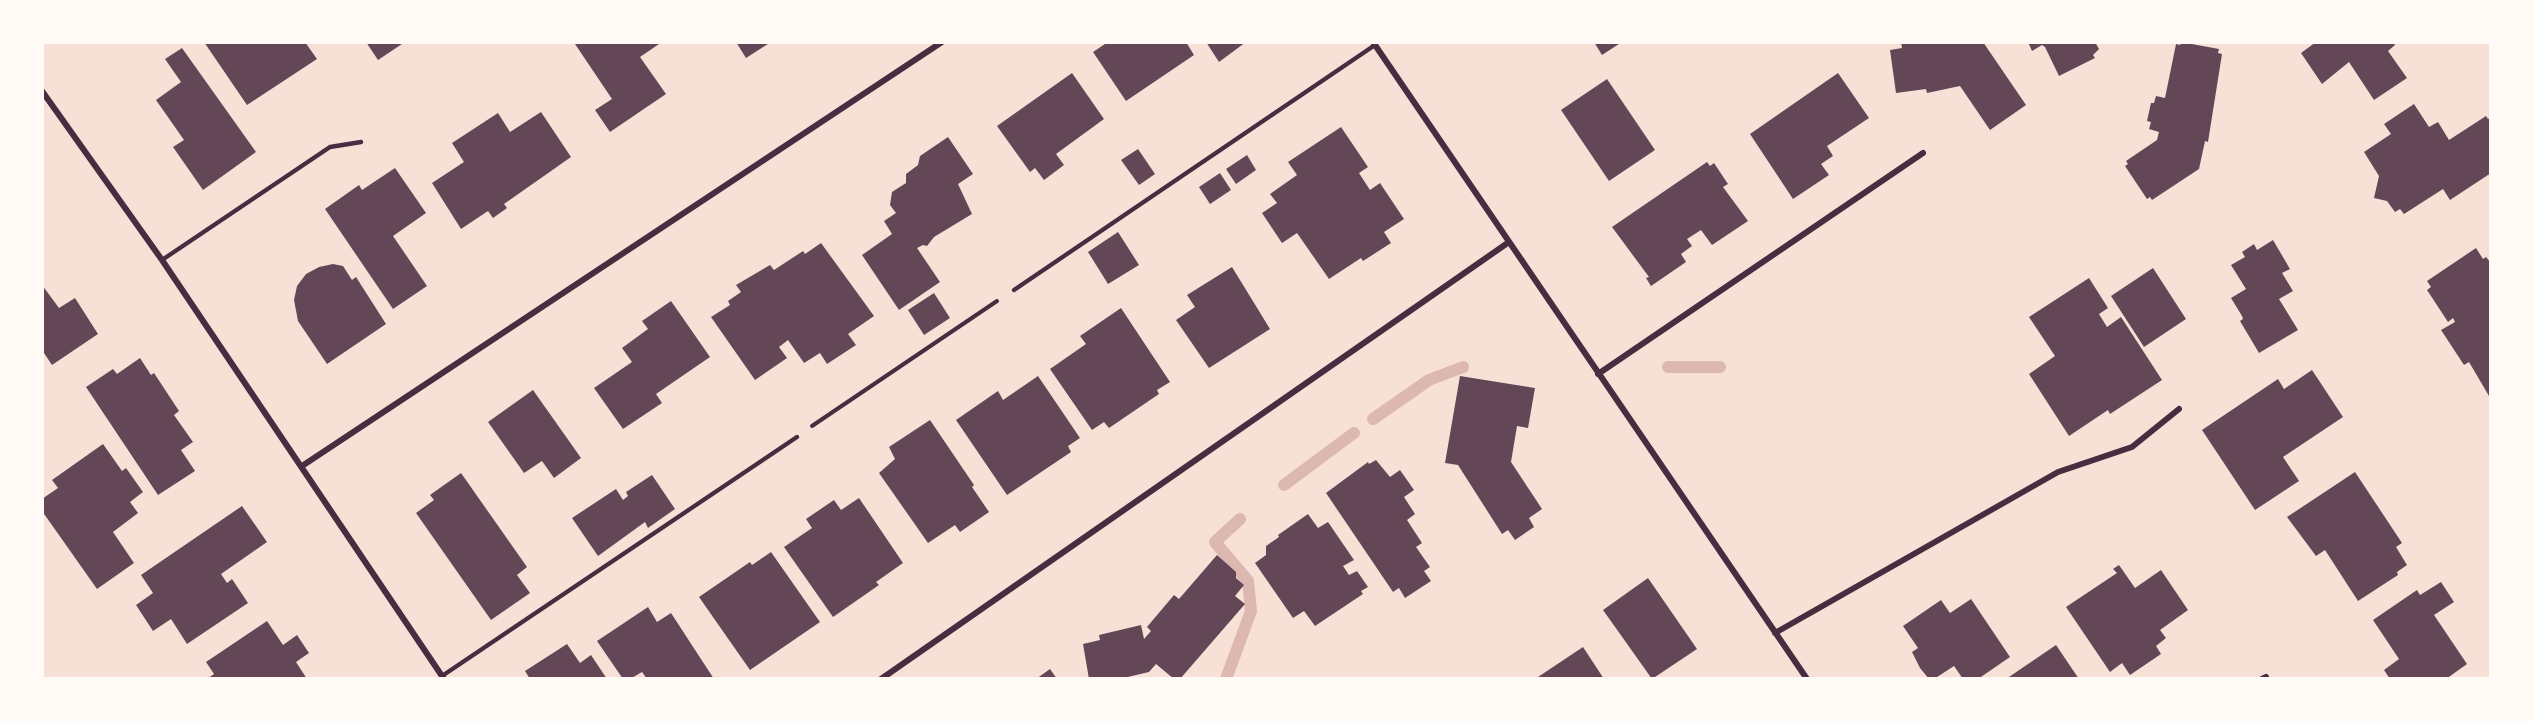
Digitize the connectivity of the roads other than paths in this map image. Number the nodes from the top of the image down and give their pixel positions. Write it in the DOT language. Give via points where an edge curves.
graph roads {
  1 [pos="942,42"];
  2 [pos="1374,43"];
  3 [pos="42,91"];
  4 [pos="361,142"];
  5 [pos="1923,153"];
  6 [pos="1509,242"];
  7 [pos="162,260"];
  8 [pos="1014,290"];
  9 [pos="1598,374"];
  10 [pos="2179,409"];
  11 [pos="797,436"];
  12 [pos="302,466"];
  13 [pos="1775,633"];
  14 [pos="443,677"];
  15 [pos="881,679"];
  16 [pos="1807,679"];
  1 -- 12 [label="street"];
  2 -- 6 [label="street"];
  2 -- 8 [label="lane"];
  3 -- 7 [label="street"];
  4 -- 7 [label="lane" via="330,147"];
  5 -- 9 [label="street"];
  6 -- 9 [label="street"];
  6 -- 15 [label="street"];
  7 -- 12 [label="street"];
  9 -- 13 [label="street"];
  10 -- 13 [label="street" via="2132,447 2058,472"];
  11 -- 14 [label="lane"];
  12 -- 14 [label="street"];
  13 -- 16 [label="street"];
}
